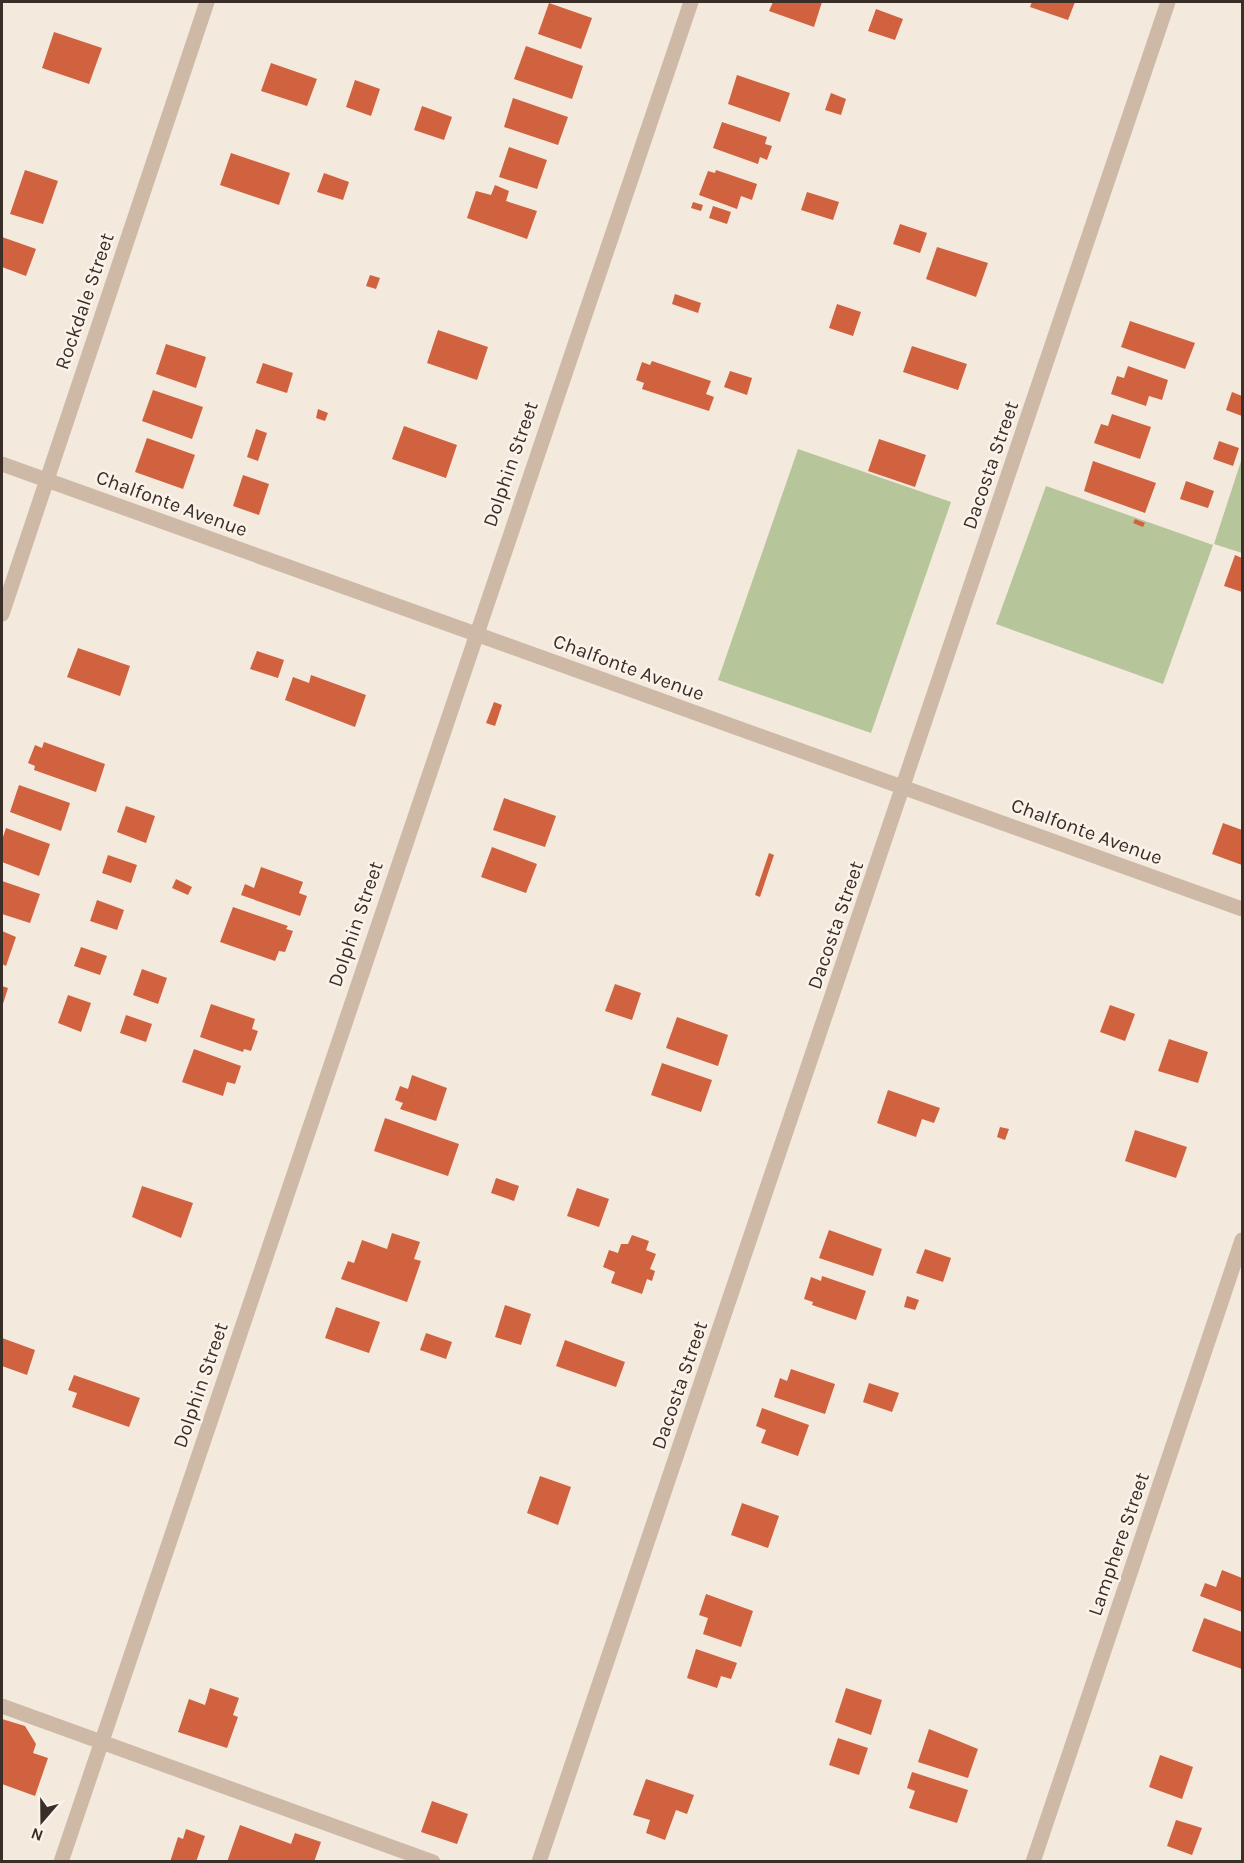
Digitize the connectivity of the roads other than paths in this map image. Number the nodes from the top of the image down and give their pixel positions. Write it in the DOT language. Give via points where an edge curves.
graph roads {
  1 [pos="207,2"];
  2 [pos="691,2"];
  3 [pos="1167,2"];
  4 [pos="2,464"];
  5 [pos="46,480"];
  6 [pos="2,614"];
  7 [pos="475,633"];
  8 [pos="903,788"];
  9 [pos="1242,909"];
  10 [pos="1242,1240"];
  11 [pos="2,1706"];
  12 [pos="102,1743"];
  13 [pos="61,1862"];
  14 [pos="433,1862"];
  15 [pos="539,1862"];
  16 [pos="1033,1862"];
  1 -- 5 [label="street, Rockdale Street"];
  2 -- 7 [label="street, Dolphin Street"];
  3 -- 8 [label="street, Dacosta Street"];
  4 -- 5 [label="street, Chalfonte Avenue"];
  5 -- 6 [label="street, Rockdale Street"];
  5 -- 7 [label="street, Chalfonte Avenue"];
  7 -- 8 [label="street, Chalfonte Avenue"];
  7 -- 12 [label="street, Dolphin Street"];
  8 -- 9 [label="street, Chalfonte Avenue"];
  8 -- 15 [label="street, Dacosta Street"];
  10 -- 16 [label="street, Lamphere Street"];
  11 -- 12 [label="street"];
  12 -- 13 [label="street, Dolphin Street"];
  12 -- 14 [label="street"];
}
